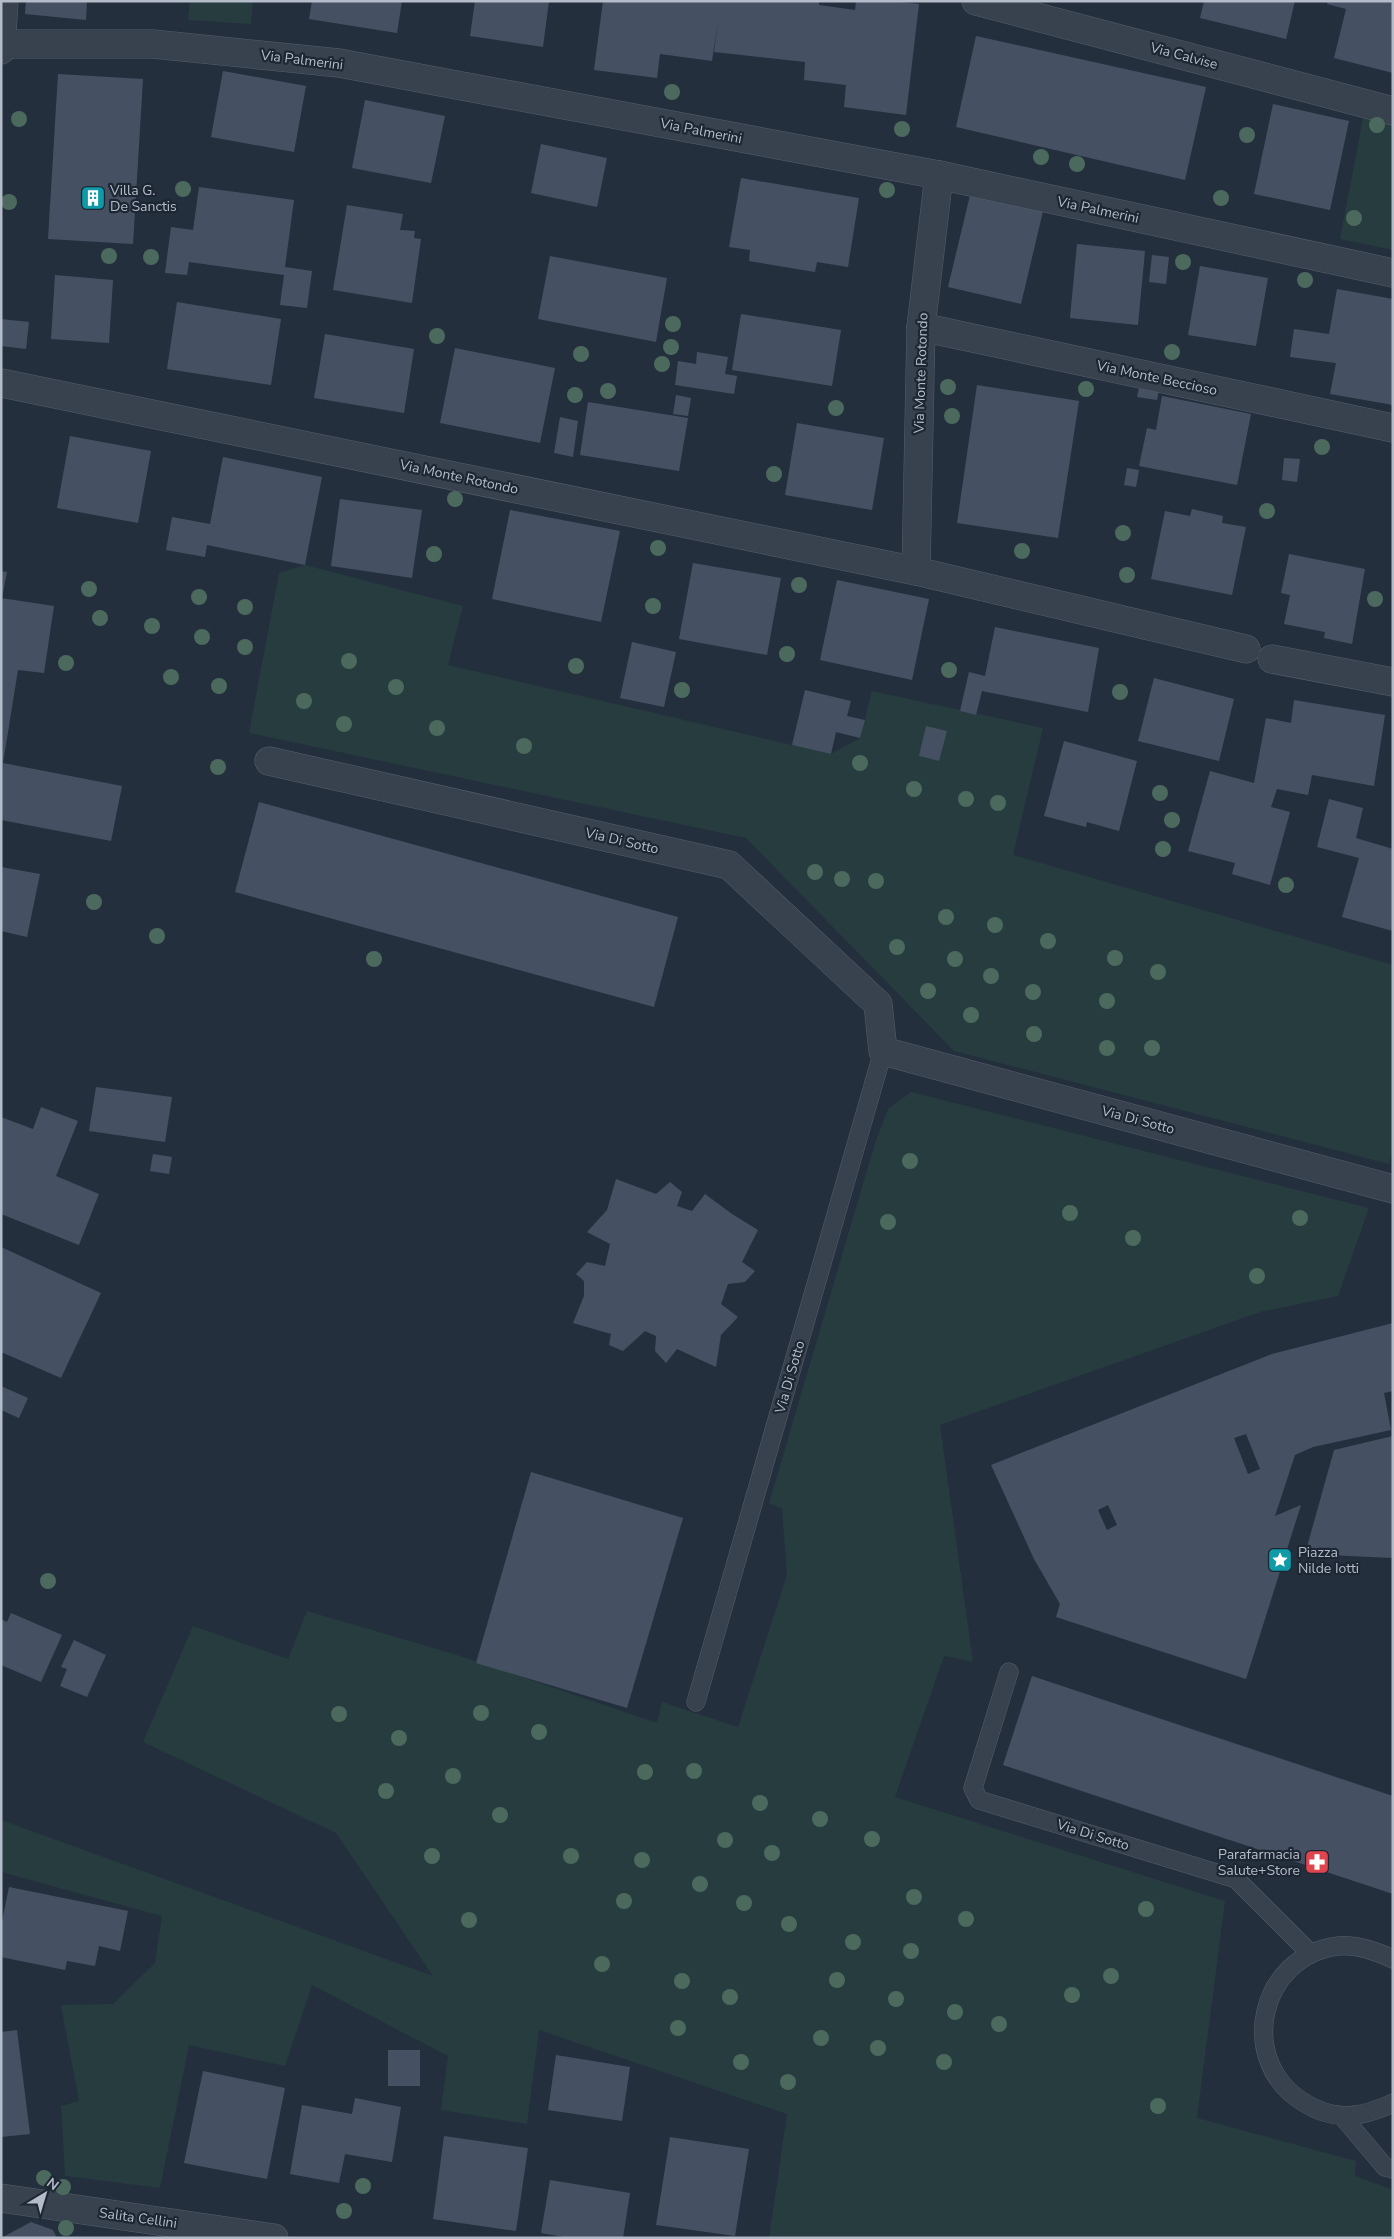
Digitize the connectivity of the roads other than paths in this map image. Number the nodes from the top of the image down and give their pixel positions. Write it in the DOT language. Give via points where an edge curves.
graph roads {
  1 [pos="4,1"];
  2 [pos="976,1"];
  3 [pos="2,44"];
  4 [pos="1,50"];
  5 [pos="1393,111"];
  6 [pos="938,175"];
  7 [pos="1393,273"];
  8 [pos="922,327"];
  9 [pos="1,384"];
  10 [pos="1393,428"];
  11 [pos="916,571"];
  12 [pos="1246,649"];
  13 [pos="1272,659"];
  14 [pos="1393,682"];
  15 [pos="269,761"];
  16 [pos="883,1052"];
  17 [pos="1393,1189"];
  18 [pos="1009,1672"];
  19 [pos="696,1702"];
  20 [pos="1311,1954"];
  21 [pos="1393,1959"];
  22 [pos="1393,2103"];
  23 [pos="1342,2116"];
  24 [pos="1393,2169"];
  25 [pos="1,2198"];
  26 [pos="274,2238"];
  1 -- 3 [label="street"];
  2 -- 5 [label="street, Via Calvise"];
  3 -- 4 [label="street"];
  3 -- 6 [label="street, Via Palmerini" via="153,44 338,64"];
  6 -- 7 [label="street, Via Palmerini"];
  6 -- 8 [label="street, Via Monte Rotondo"];
  8 -- 10 [label="street, Via Monte Beccioso"];
  8 -- 11 [label="street, Via Monte Rotondo"];
  9 -- 11 [label="street, Via Monte Rotondo"];
  11 -- 12 [label="street, Via Monte Rotondo"];
  13 -- 14 [label="street"];
  15 -- 16 [label="street, Via Di Sotto" via="728,865 878,1004"];
  16 -- 17 [label="street, Via Di Sotto"];
  16 -- 19 [label="lane, Via Di Sotto"];
  18 -- 20 [label="lane, Via Di Sotto" via="973,1788 979,1800 1236,1879"];
  20 -- 21 [label="lane" via="1338,1946 1366,1948"];
  20 -- 23 [label="lane" via="1288,1970 1271,1992 1263,2019 1264,2047 1273,2073 1291,2095 1315,2110"];
  22 -- 23 [label="lane" via="1370,2114"];
  23 -- 24 [label="lane" via="1385,2166"];
  25 -- 26 [label="street, Salita Cellini"];
}
